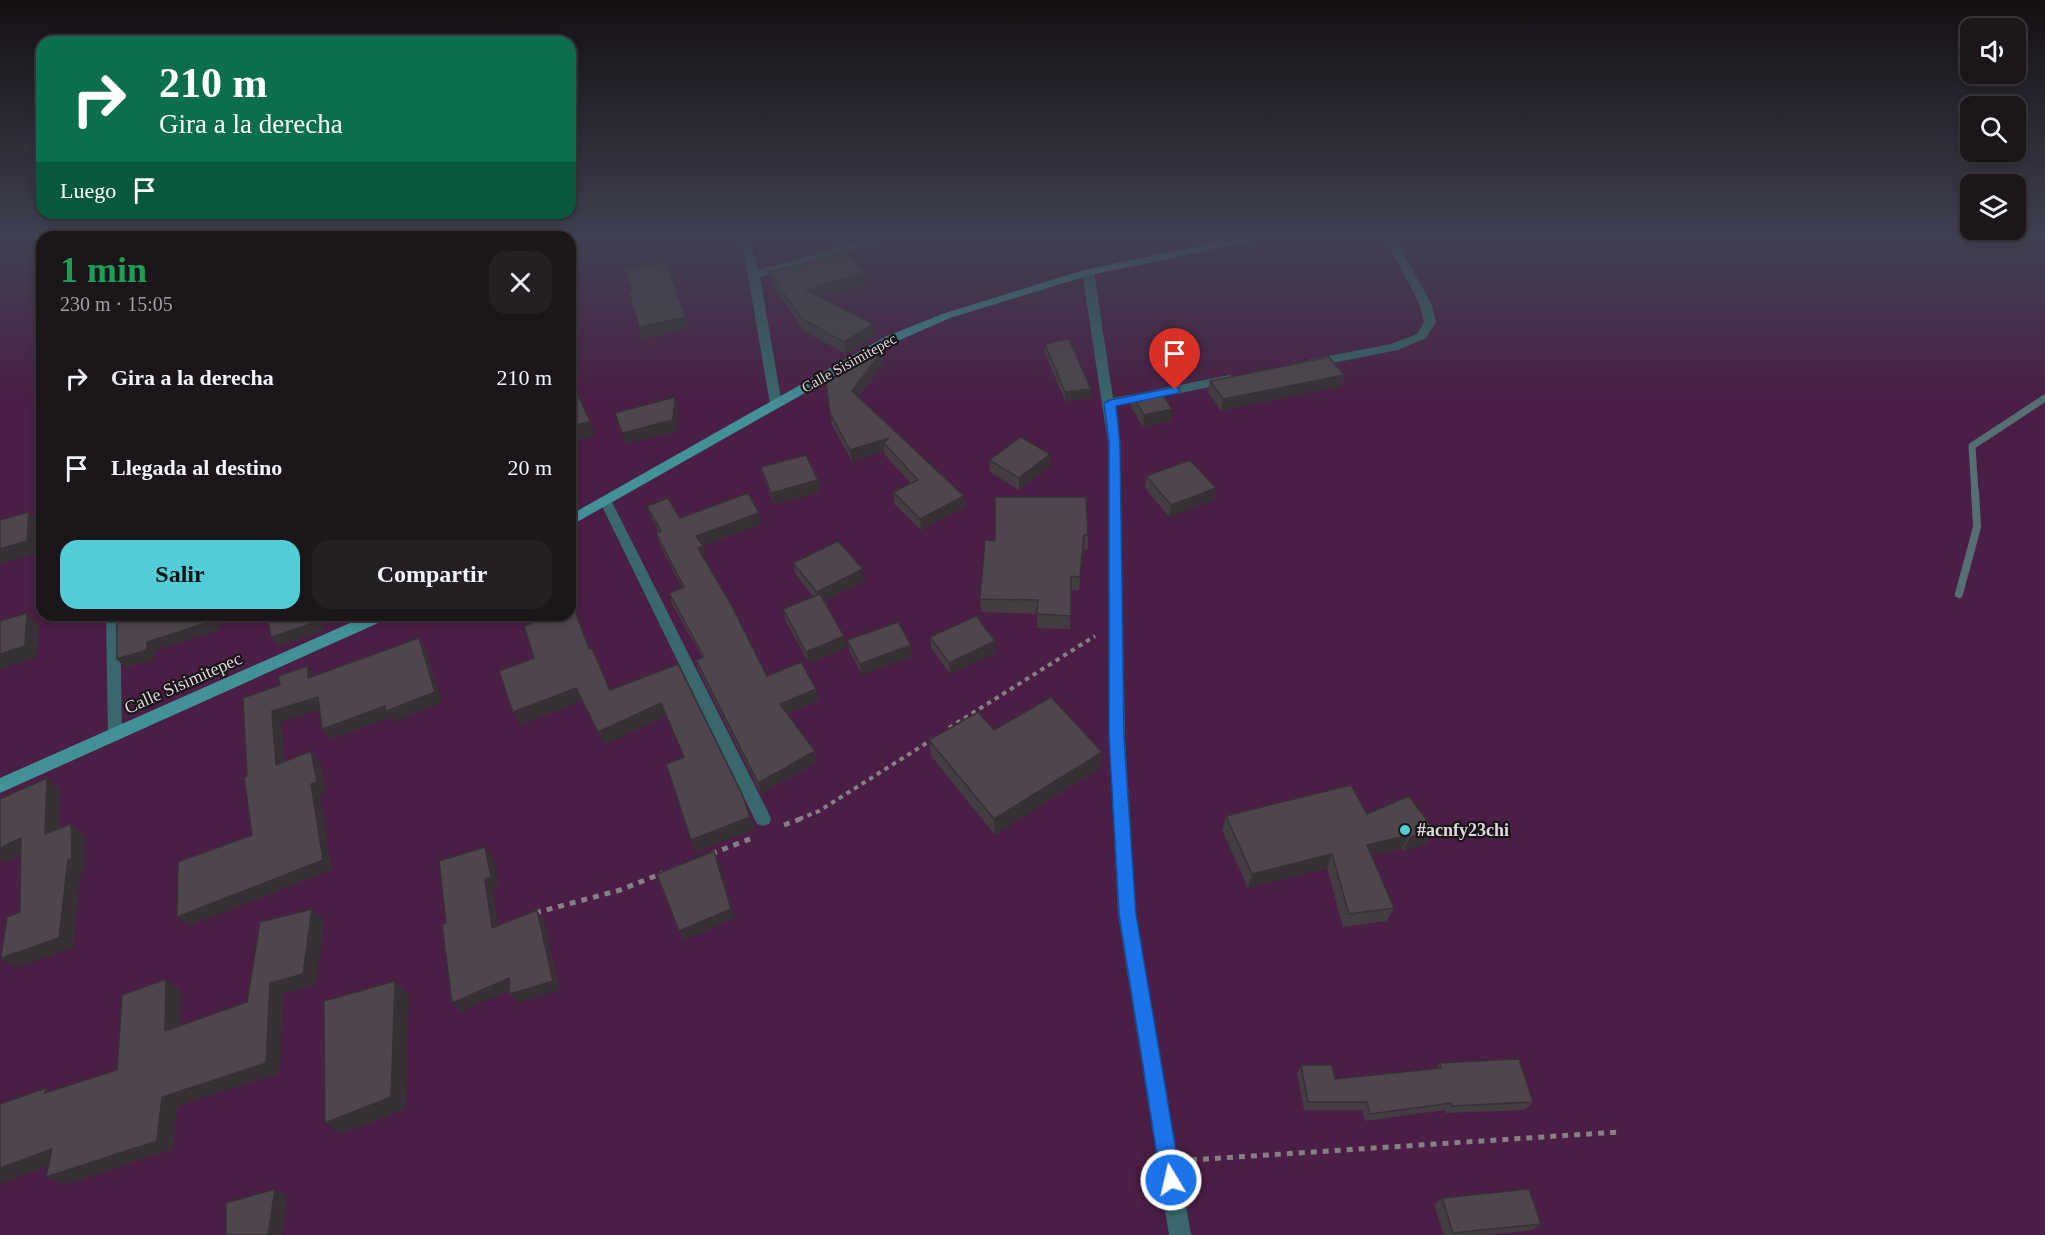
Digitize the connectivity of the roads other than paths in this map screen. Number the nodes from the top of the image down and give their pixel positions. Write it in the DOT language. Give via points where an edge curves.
graph roads {
  1 [pos="757,295"];
  2 [pos="1009,295"];
  3 [pos="1092,295"];
  4 [pos="1420,295"];
  5 [pos="1303,365"];
  6 [pos="1246,376"];
  7 [pos="1110,403"];
  8 [pos="776,404"];
  9 [pos="606,502"];
  10 [pos="576,518"];
  11 [pos="112,621"];
  12 [pos="369,621"];
  13 [pos="115,735"];
  14 [pos="0,786"];
  15 [pos="764,826"];
  16 [pos="1180,1235"];
  1 -- 8 [label="street"];
  2 -- 8 [label="street, Calle Sisimitepec" via="898,336"];
  3 -- 7 [label="street"];
  4 -- 5 [label="street" via="1431,322 1422,336 1394,347"];
  6 -- 7 [label="street"];
  7 -- 16 [label="street" via="1114,443 1117,737 1127,914"];
  8 -- 9 [label="street, Calle Sisimitepec"];
  9 -- 10 [label="street, Calle Sisimitepec"];
  9 -- 15 [label="lane"];
  11 -- 13 [label="lane"];
  12 -- 13 [label="street, Calle Sisimitepec"];
  13 -- 14 [label="street, Calle Sisimitepec"];
}
